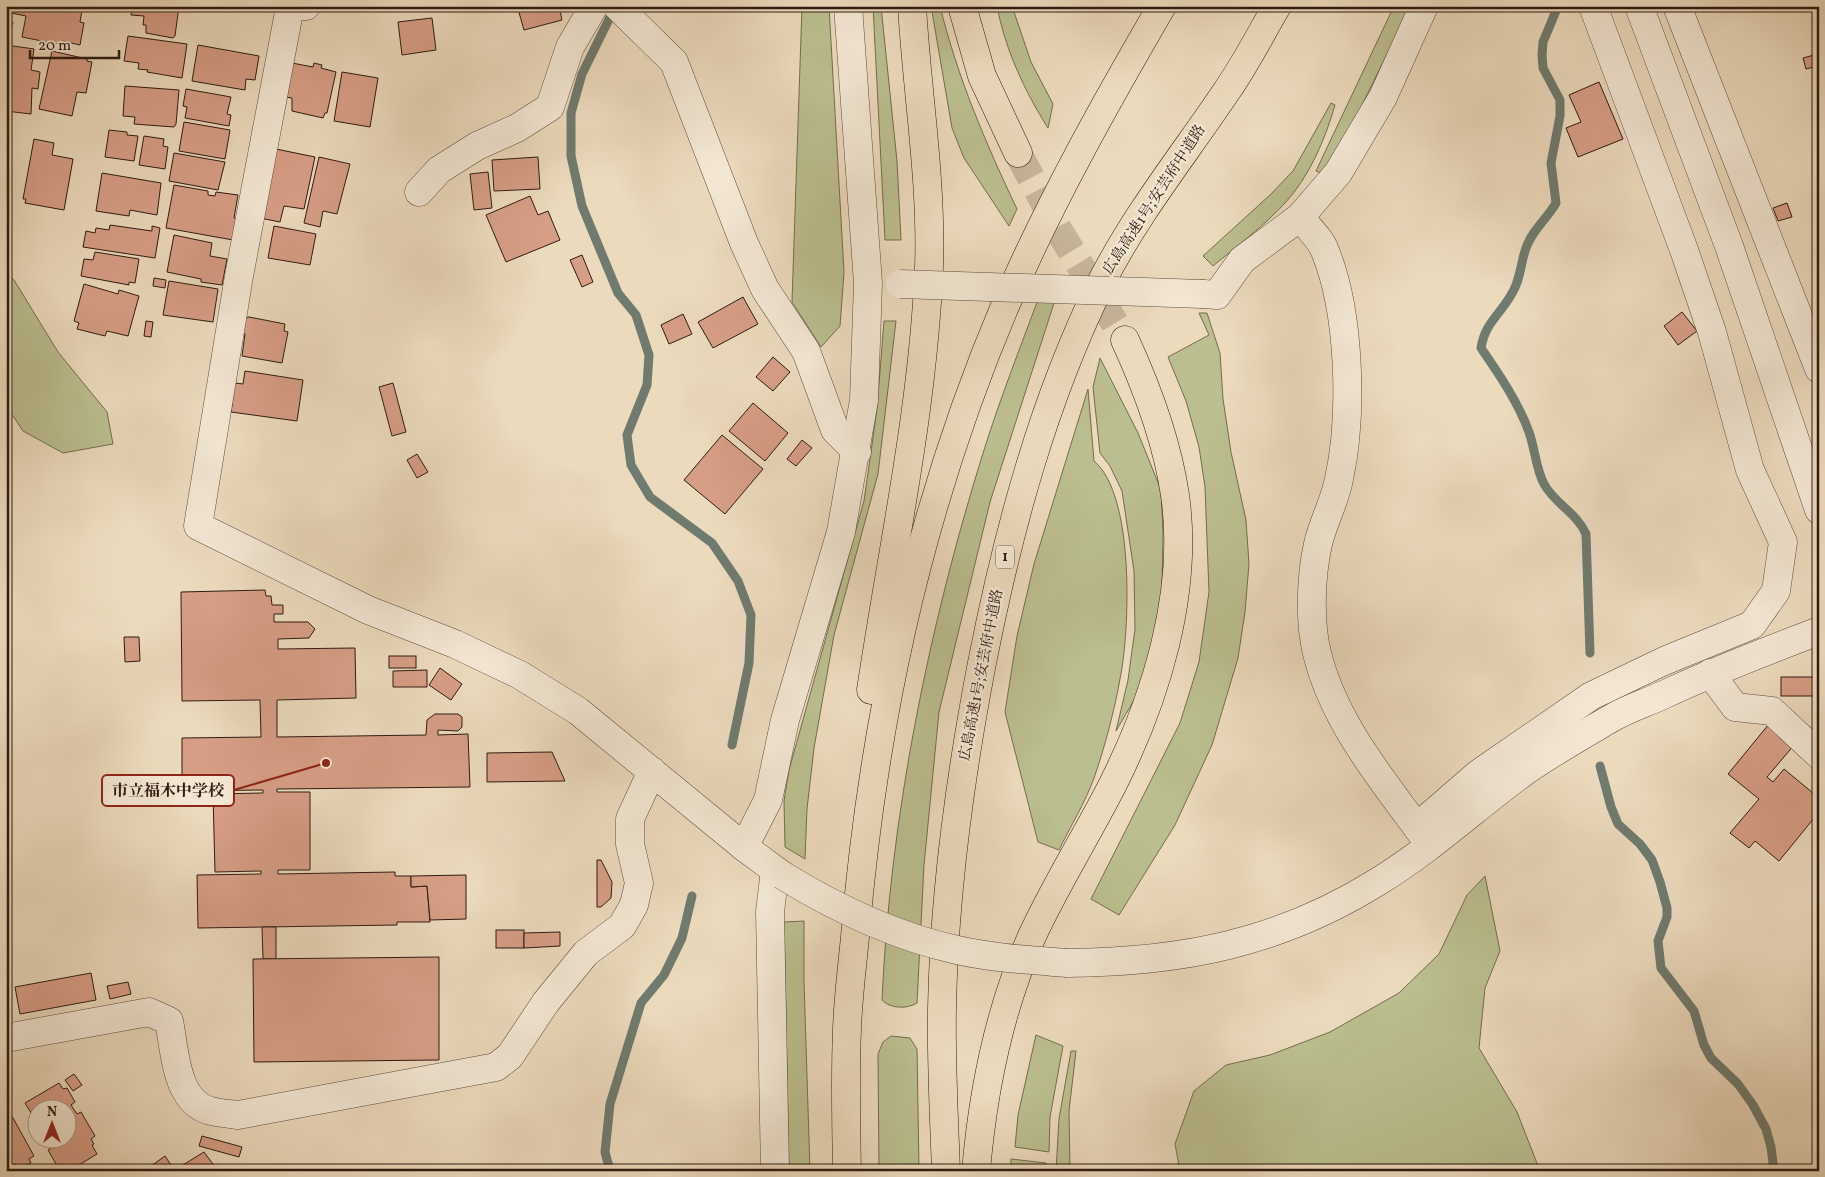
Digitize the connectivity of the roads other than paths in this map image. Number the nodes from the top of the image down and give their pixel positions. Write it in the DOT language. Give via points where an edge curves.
graph roads {
  1 [pos="306,6"];
  2 [pos="594,6"];
  3 [pos="617,6"];
  4 [pos="848,6"];
  5 [pos="912,6"];
  6 [pos="962,6"];
  7 [pos="1162,6"];
  8 [pos="1277,6"];
  9 [pos="1424,6"];
  10 [pos="1593,6"];
  11 [pos="1639,6"];
  12 [pos="1677,6"];
  13 [pos="1018,153"];
  14 [pos="419,192"];
  15 [pos="1300,218"];
  16 [pos="868,283"];
  17 [pos="1125,340"];
  18 [pos="1819,369"];
  19 [pos="857,452"];
  20 [pos="1819,510"];
  21 [pos="1819,631"];
  22 [pos="1710,673"];
  23 [pos="1819,755"];
  24 [pos="652,771"];
  25 [pos="1423,837"];
  26 [pos="744,847"];
  27 [pos="779,873"];
  28 [pos="847,1028"];
  29 [pos="6,1038"];
  30 [pos="775,1171"];
  31 [pos="847,1171"];
  32 [pos="946,1171"];
  33 [pos="976,1171"];
  1 -- 24 [label="street" via="290,7 239,276 198,526 368,610 455,644 520,675 578,711"];
  2 -- 14 [label="street" via="570,47 550,108 438,170"];
  3 -- 19 [label="street" via="674,62 758,274 806,350 835,430"];
  4 -- 16 [label="street"];
  5 -- 28 [label="highway" via="929,207 925,332 908,474 863,744 853,856"];
  6 -- 13 [label="highway" via="982,76"];
  7 -- 28 [label="highway" via="1054,199 1005,306 940,483 912,580 871,783"];
  8 -- 32 [label="highway, 広島高速1号;安芸府中道路 / 1" via="1229,88 1142,214 1105,277 1070,351 1042,428 1016,516 992,610 956,822 942,1009"];
  9 -- 15 [label="street" via="1382,97 1338,172"];
  10 -- 25 [label="street" via="1712,332 1750,470 1783,542 1776,591 1752,625 1664,661 1591,696 1478,774"];
  11 -- 20 [label="street" via="1728,246"];
  12 -- 18 [label="street"];
  15 -- 16 [label="street, bridge" via="1242,260 1217,295"];
  15 -- 25 [label="street" via="1325,248 1338,287 1345,348 1347,420 1339,480 1318,544 1312,604 1316,652 1334,705"];
  16 -- 19 [label="street" via="864,400"];
  17 -- 33 [label="highway" via="1155,413 1175,497 1175,581 1168,636 1156,682 1137,732 1032,936 1014,980 987,1079"];
  19 -- 26 [label="street" via="841,532 785,720 768,800"];
  21 -- 22 [label="street"];
  22 -- 23 [label="street" via="1735,706 1772,712"];
  22 -- 25 [label="street" via="1612,718"];
  24 -- 26 [label="street"];
  24 -- 29 [label="street" via="630,819 630,844 640,883 634,905 622,926 586,953 546,1002 510,1056 496,1067 238,1115 209,1111 188,1098 180,1079 169,1020 149,1012"];
  25 -- 27 [label="street, bridge" via="1380,881 1300,922 1257,938 1169,958 1119,963 1067,963 957,950 867,921 821,899"];
  26 -- 27 [label="street"];
  27 -- 30 [label="street" via="770,912"];
  28 -- 31 [label="highway"];
}
